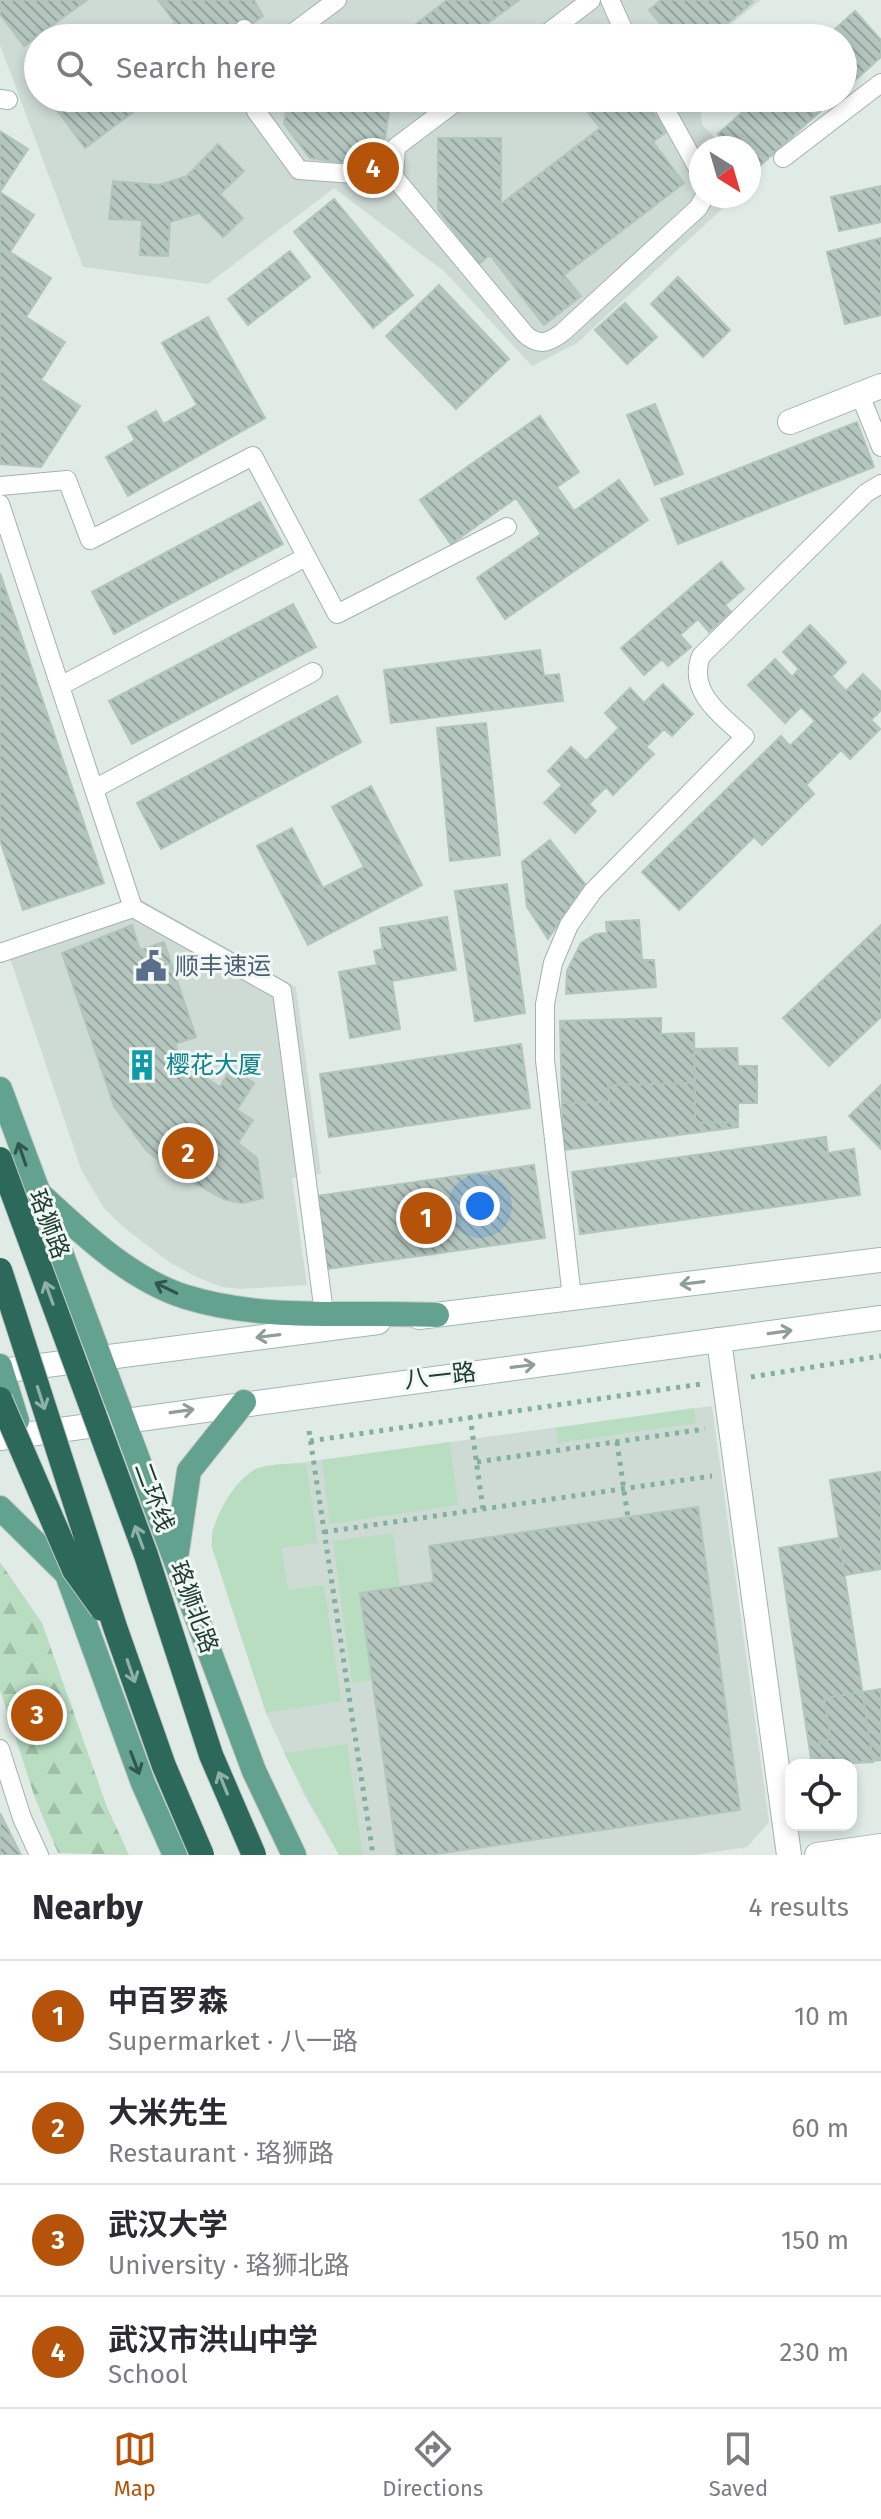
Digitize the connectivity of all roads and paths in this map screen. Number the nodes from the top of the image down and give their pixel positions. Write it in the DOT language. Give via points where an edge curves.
graph roads {
  1 [pos="337,0"];
  2 [pos="591,0"];
  3 [pos="610,0"];
  4 [pos="305,24"];
  5 [pos="559,24"];
  6 [pos="621,24"];
  7 [pos="881,83"];
  8 [pos="857,101"];
  9 [pos="257,112"];
  10 [pos="442,112"];
  11 [pos="667,112"];
  12 [pos="843,112"];
  13 [pos="689,152"];
  14 [pos="783,158"];
  15 [pos="394,177"];
  16 [pos="698,208"];
  17 [pos="870,390"];
  18 [pos="790,422"];
  19 [pos="881,447"];
  20 [pos="881,484"];
  21 [pos="0,486"];
  22 [pos="0,504"];
  23 [pos="507,527"];
  24 [pos="306,557"];
  25 [pos="313,672"];
  26 [pos="60,686"];
  27 [pos="94,789"];
  28 [pos="133,908"];
  29 [pos="0,953"];
  30 [pos="0,1089"];
  31 [pos="0,1159"];
  32 [pos="35,1190"];
  33 [pos="881,1260"];
  34 [pos="0,1270"];
  35 [pos="572,1298"];
  36 [pos="324,1313"];
  37 [pos="437,1315"];
  38 [pos="881,1318"];
  39 [pos="719,1340"];
  40 [pos="881,1356"];
  41 [pos="100,1357"];
  42 [pos="1,1369"];
  43 [pos="724,1381"];
  44 [pos="0,1399"];
  45 [pos="244,1402"];
  46 [pos="470,1416"];
  47 [pos="124,1420"];
  48 [pos="730,1425"];
  49 [pos="309,1431"];
  50 [pos="11,1436"];
  51 [pos="310,1441"];
  52 [pos="617,1442"];
  53 [pos="477,1462"];
  54 [pos="737,1473"];
  55 [pos="624,1489"];
  56 [pos="0,1508"];
  57 [pos="483,1509"];
  58 [pos="628,1518"];
  59 [pos="324,1532"];
  60 [pos="176,1559"];
  61 [pos="66,1573"];
  62 [pos="115,1627"];
  63 [pos="0,1749"];
  64 [pos="881,1846"];
  65 [pos="39,1855"];
  66 [pos="175,1855"];
  67 [pos="202,1855"];
  68 [pos="254,1855"];
  69 [pos="294,1855"];
  70 [pos="373,1855"];
  71 [pos="789,1855"];
  72 [pos="817,1855"];
  1 -- 4 [label="lane"];
  2 -- 5 [label="lane"];
  3 -- 6 [label="lane"];
  7 -- 8 [label="lane"];
  9 -- 15 [label="lane" via="299,170"];
  10 -- 15 [label="lane" via="396,147"];
  11 -- 13 [label="lane"];
  12 -- 14 [label="lane"];
  15 -- 16 [label="lane" via="524,333 541,343 563,332"];
  17 -- 18 [label="main road"];
  17 -- 19 [label="lane"];
  20 -- 35 [label="lane" via="701,656 697,666 702,694 745,737 593,891 561,941 545,1004 545,1060"];
  21 -- 24 [label="lane" via="67,480 90,540 253,456"];
  22 -- 26 [label="lane"];
  23 -- 24 [label="lane" via="337,614"];
  24 -- 26 [label="lane"];
  25 -- 27 [label="lane"];
  26 -- 27 [label="lane"];
  27 -- 28 [label="lane"];
  28 -- 29 [label="lane"];
  28 -- 36 [label="lane" via="282,991"];
  32 -- 30 [label="main road, 珞狮路, one-way"];
  68 -- 31 [label="highway, 二环线, one-way, bridge" via="211,1755 146,1555"];
  36 -- 32 [label="main road, one-way" via="184,1297 90,1241"];
  32 -- 41 [label="main road, 珞狮路"];
  33 -- 35 [label="main road, one-way"];
  34 -- 62 [label="highway, one-way, bridge"];
  35 -- 37 [label="main road"];
  36 -- 37 [label="main road"];
  37 -- 41 [label="main road, one-way"];
  39 -- 38 [label="main road, 八一路, one-way"];
  39 -- 43 [label="main road"];
  45 -- 39 [label="main road, 八一路, one-way"];
  40 -- 43 [label="path"];
  41 -- 42 [label="main road"];
  41 -- 47 [label="main road, 珞狮北路"];
  42 -- 50 [label="main road"];
  43 -- 46 [label="path"];
  43 -- 48 [label="main road"];
  44 -- 62 [label="highway, bridge" via="74,1570"];
  47 -- 45 [label="main road, 八一路, one-way"];
  45 -- 60 [label="main road" via="189,1471"];
  46 -- 51 [label="path"];
  46 -- 53 [label="path"];
  47 -- 50 [label="main road, 八一路"];
  47 -- 60 [label="main road, 珞狮北路"];
  48 -- 52 [label="path"];
  48 -- 54 [label="main road"];
  49 -- 51 [label="path"];
  50 -- 61 [label="main road"];
  51 -- 59 [label="path"];
  52 -- 53 [label="path"];
  52 -- 55 [label="path"];
  53 -- 57 [label="path"];
  54 -- 55 [label="path"];
  54 -- 71 [label="main road"];
  55 -- 57 [label="path"];
  55 -- 58 [label="path"];
  56 -- 61 [label="main road"];
  57 -- 59 [label="path"];
  59 -- 70 [label="path"];
  60 -- 69 [label="main road, 珞狮北路" via="254,1771"];
  61 -- 66 [label="main road, one-way"];
  62 -- 67 [label="highway, one-way, bridge"];
  63 -- 65 [label="lane"];
  64 -- 72 [label="main road"];
}
